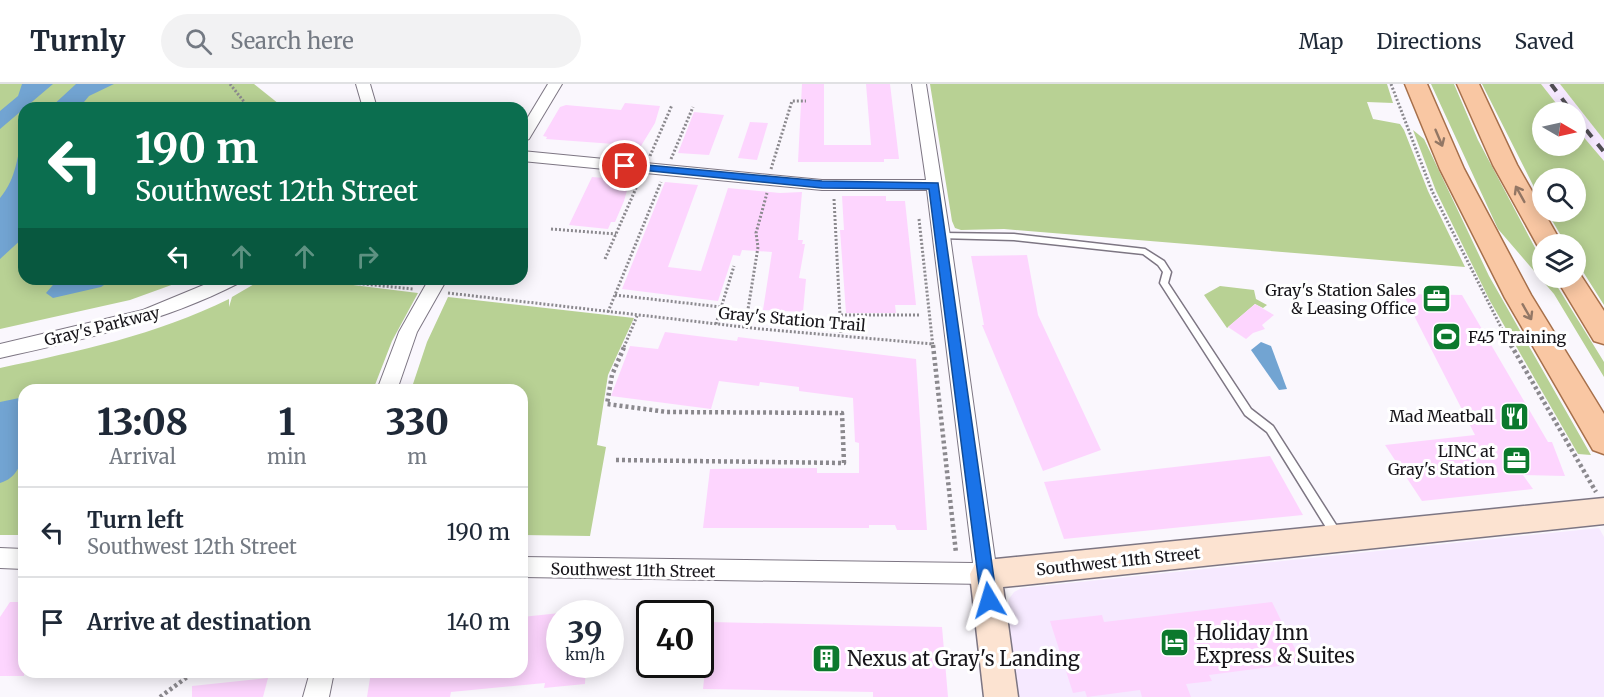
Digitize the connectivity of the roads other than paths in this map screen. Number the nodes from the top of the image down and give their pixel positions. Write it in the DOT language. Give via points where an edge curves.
graph roads {
  1 [pos="363,84"];
  2 [pos="555,84"];
  3 [pos="919,84"];
  4 [pos="1416,84"];
  5 [pos="1468,84"];
  6 [pos="368,102"];
  7 [pos="528,130"];
  8 [pos="528,157"];
  9 [pos="934,185"];
  10 [pos="1543,234"];
  11 [pos="942,236"];
  12 [pos="221,285"];
  13 [pos="440,286"];
  14 [pos="1575,288"];
  15 [pos="1604,334"];
  16 [pos="0,351"];
  17 [pos="389,384"];
  18 [pos="1604,441"];
  19 [pos="1600,502"];
  20 [pos="1339,538"];
  21 [pos="0,558"];
  22 [pos="18,559"];
  23 [pos="528,567"];
  24 [pos="986,574"];
  25 [pos="321,678"];
  26 [pos="316,697"];
  27 [pos="1001,697"];
  1 -- 6 [label="street"];
  2 -- 7 [label="street"];
  3 -- 9 [label="street"];
  4 -- 18 [label="main road, one-way" via="1452,169 1519,298"];
  10 -- 5 [label="main road, one-way" via="1505,165"];
  8 -- 9 [label="street" via="811,184"];
  9 -- 11 [label="street"];
  11 -- 20 [label="lane" via="1014,237 1146,252 1161,263 1167,272 1164,283 1248,412 1270,429"];
  11 -- 24 [label="street"];
  12 -- 16 [label="street, Gray's Parkway" via="150,316"];
  13 -- 17 [label="street" via="408,332"];
  14 -- 15 [label="main road"];
  19 -- 20 [label="street, Southwest 11th Street"];
  20 -- 24 [label="street, Southwest 11th Street"];
  21 -- 22 [label="street"];
  23 -- 24 [label="street, Southwest 11th Street"];
  24 -- 27 [label="street"];
  25 -- 26 [label="street"];
}
